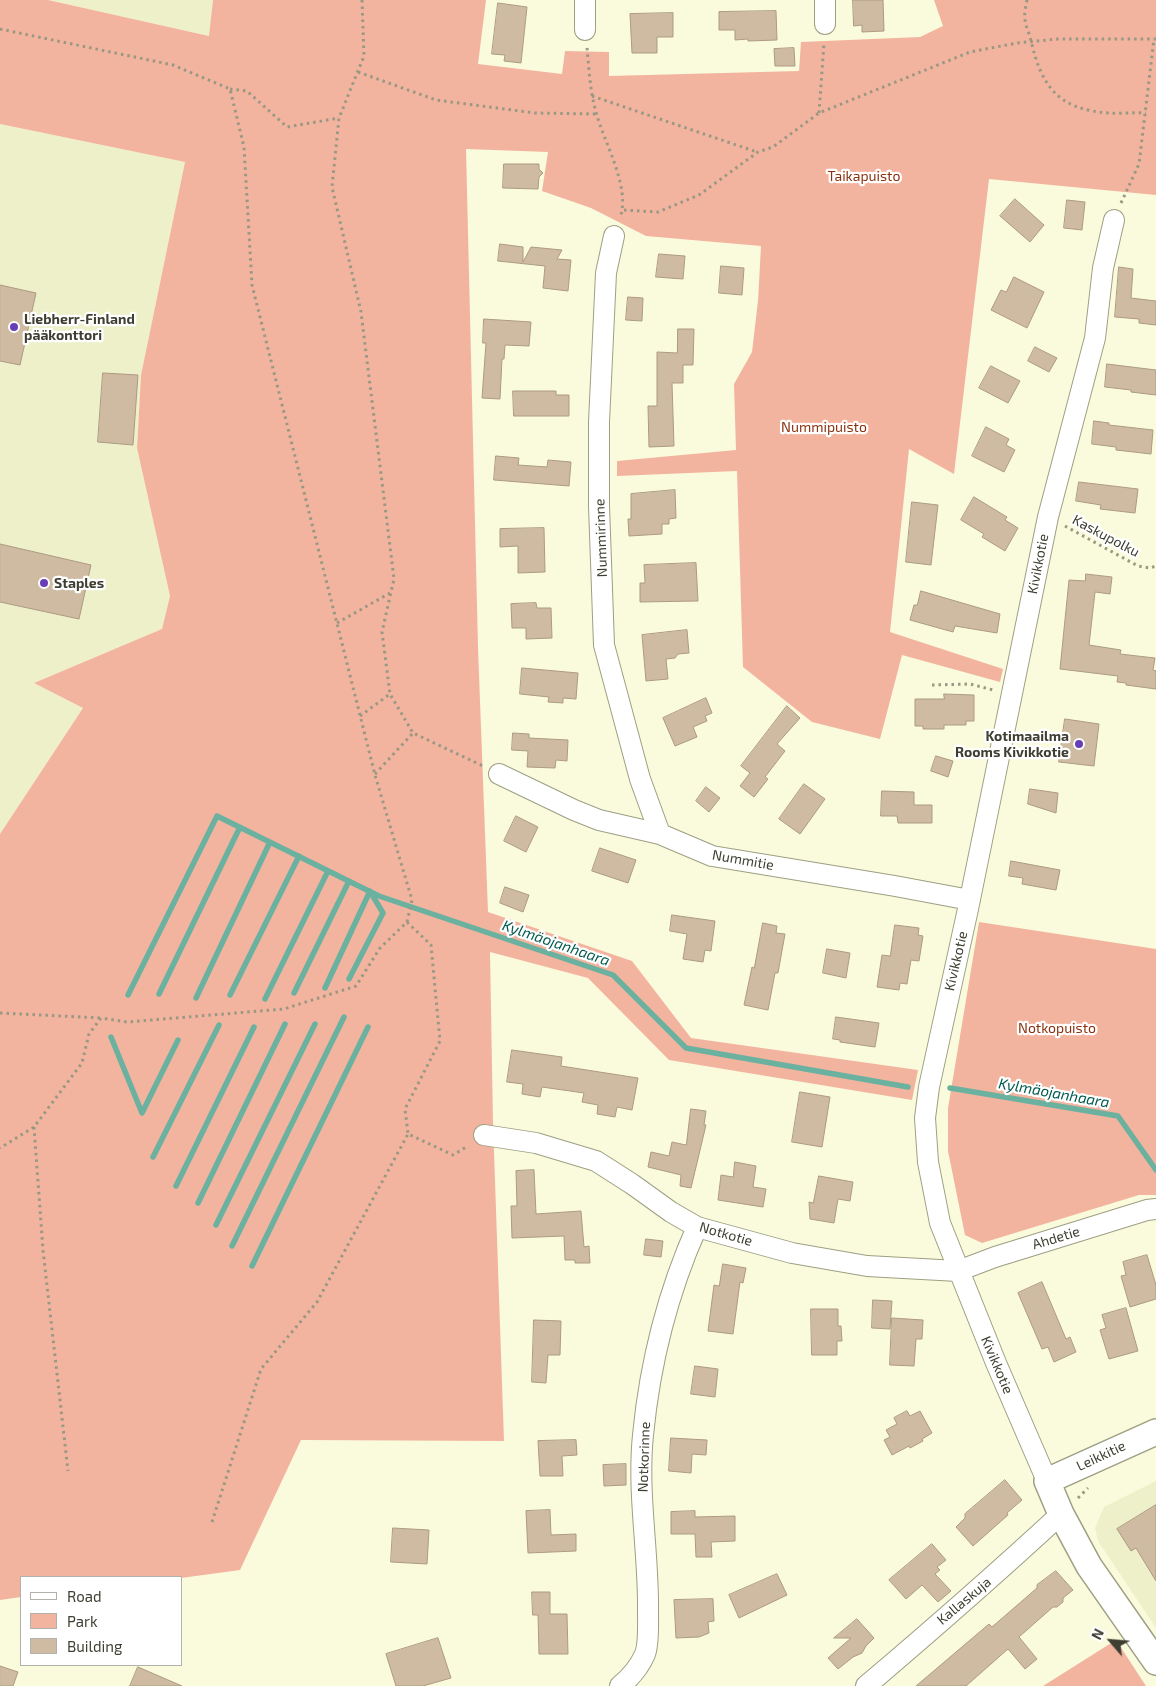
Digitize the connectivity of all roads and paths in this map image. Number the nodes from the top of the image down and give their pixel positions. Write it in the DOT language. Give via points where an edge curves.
graph roads {
  1 [pos="362,0"];
  2 [pos="585,0"];
  3 [pos="825,0"];
  4 [pos="1027,0"];
  5 [pos="825,24"];
  6 [pos="0,30"];
  7 [pos="585,30"];
  8 [pos="1155,39"];
  9 [pos="1031,42"];
  10 [pos="358,72"];
  11 [pos="230,89"];
  12 [pos="592,96"];
  13 [pos="819,113"];
  14 [pos="1146,113"];
  15 [pos="596,114"];
  16 [pos="339,118"];
  17 [pos="758,152"];
  18 [pos="624,210"];
  19 [pos="1114,220"];
  20 [pos="614,236"];
  21 [pos="1048,517"];
  22 [pos="1156,566"];
  23 [pos="391,592"];
  24 [pos="337,623"];
  25 [pos="932,685"];
  26 [pos="390,694"];
  27 [pos="1012,695"];
  28 [pos="360,716"];
  29 [pos="412,733"];
  30 [pos="499,774"];
  31 [pos="375,775"];
  32 [pos="660,834"];
  33 [pos="970,900"];
  34 [pos="407,922"];
  35 [pos="0,1013"];
  36 [pos="101,1018"];
  37 [pos="34,1127"];
  38 [pos="408,1134"];
  39 [pos="484,1135"];
  40 [pos="0,1148"];
  41 [pos="1156,1209"];
  42 [pos="697,1227"];
  43 [pos="958,1271"];
  44 [pos="1156,1432"];
  45 [pos="1078,1468"];
  46 [pos="68,1471"];
  47 [pos="1047,1481"];
  48 [pos="1069,1506"];
  49 [pos="212,1522"];
  50 [pos="1156,1662"];
  51 [pos="620,1686"];
  52 [pos="866,1686"];
  1 -- 10 [label="path" via="364,56"];
  2 -- 7 [label="street"];
  3 -- 5 [label="street"];
  4 -- 9 [label="path" via="1025,19"];
  5 -- 13 [label="path"];
  6 -- 11 [label="path" via="173,65"];
  7 -- 12 [label="path"];
  8 -- 9 [label="path" via="1092,38"];
  8 -- 14 [label="path"];
  9 -- 13 [label="path" via="970,52"];
  9 -- 14 [label="path" via="1033,55 1045,80 1064,101 1076,107 1108,113"];
  10 -- 15 [label="path" via="436,100 535,113"];
  10 -- 16 [label="path"];
  11 -- 16 [label="path" via="247,91 287,128"];
  11 -- 24 [label="path" via="244,147 252,285"];
  12 -- 15 [label="path"];
  12 -- 17 [label="path"];
  13 -- 17 [label="path" via="773,147"];
  14 -- 19 [label="path" via="1139,164"];
  15 -- 18 [label="path" via="618,170"];
  16 -- 23 [label="path" via="332,187 361,312 394,579"];
  17 -- 18 [label="path" via="699,195 658,212"];
  18 -- 20 [label="path"];
  19 -- 21 [label="street, Kivikkotie" via="1103,268 1095,338"];
  20 -- 32 [label="street, Nummirinne" via="606,273 600,422 599,506 604,645 640,779"];
  21 -- 22 [label="path, Kaskupolku" via="1138,566"];
  21 -- 27 [label="street, Kivikkotie"];
  23 -- 24 [label="path"];
  23 -- 26 [label="path" via="382,632"];
  24 -- 28 [label="path"];
  25 -- 27 [label="path" via="970,684"];
  26 -- 28 [label="path"];
  26 -- 29 [label="path"];
  27 -- 33 [label="street, Kivikkotie"];
  28 -- 31 [label="path"];
  29 -- 30 [label="path"];
  29 -- 31 [label="path"];
  30 -- 32 [label="street, Nummitie" via="599,820"];
  31 -- 34 [label="path" via="412,900"];
  32 -- 33 [label="street, Nummitie" via="712,856"];
  33 -- 43 [label="street, Kivikkotie" via="930,1078 925,1118 928,1162 940,1223"];
  34 -- 36 [label="path" via="380,948 356,986 284,1009 127,1022"];
  34 -- 38 [label="path" via="431,945 440,1041 405,1109"];
  35 -- 36 [label="path"];
  36 -- 37 [label="path" via="89,1034 82,1063"];
  37 -- 40 [label="path"];
  37 -- 46 [label="path" via="43,1250"];
  38 -- 39 [label="path" via="453,1155"];
  38 -- 49 [label="path" via="317,1302 261,1369"];
  39 -- 42 [label="street, Notkotie" via="536,1143 596,1161"];
  41 -- 43 [label="street, Ahdetie"];
  42 -- 43 [label="street, Notkotie" via="792,1253 867,1266"];
  42 -- 51 [label="street, Notkorinne" via="659,1336 647,1404 642,1485 648,1592 646,1652 633,1676"];
  43 -- 47 [label="street, Kivikkotie"];
  44 -- 45 [label="street, Leikkitie"];
  45 -- 47 [label="street, Leikkitie"];
  45 -- 48 [label="path" via="1089,1487"];
  47 -- 48 [label="street, Kivikkotie"];
  48 -- 50 [label="street, Kivikkotie" via="1089,1566"];
  48 -- 52 [label="street, Kallaskuja"];
}
